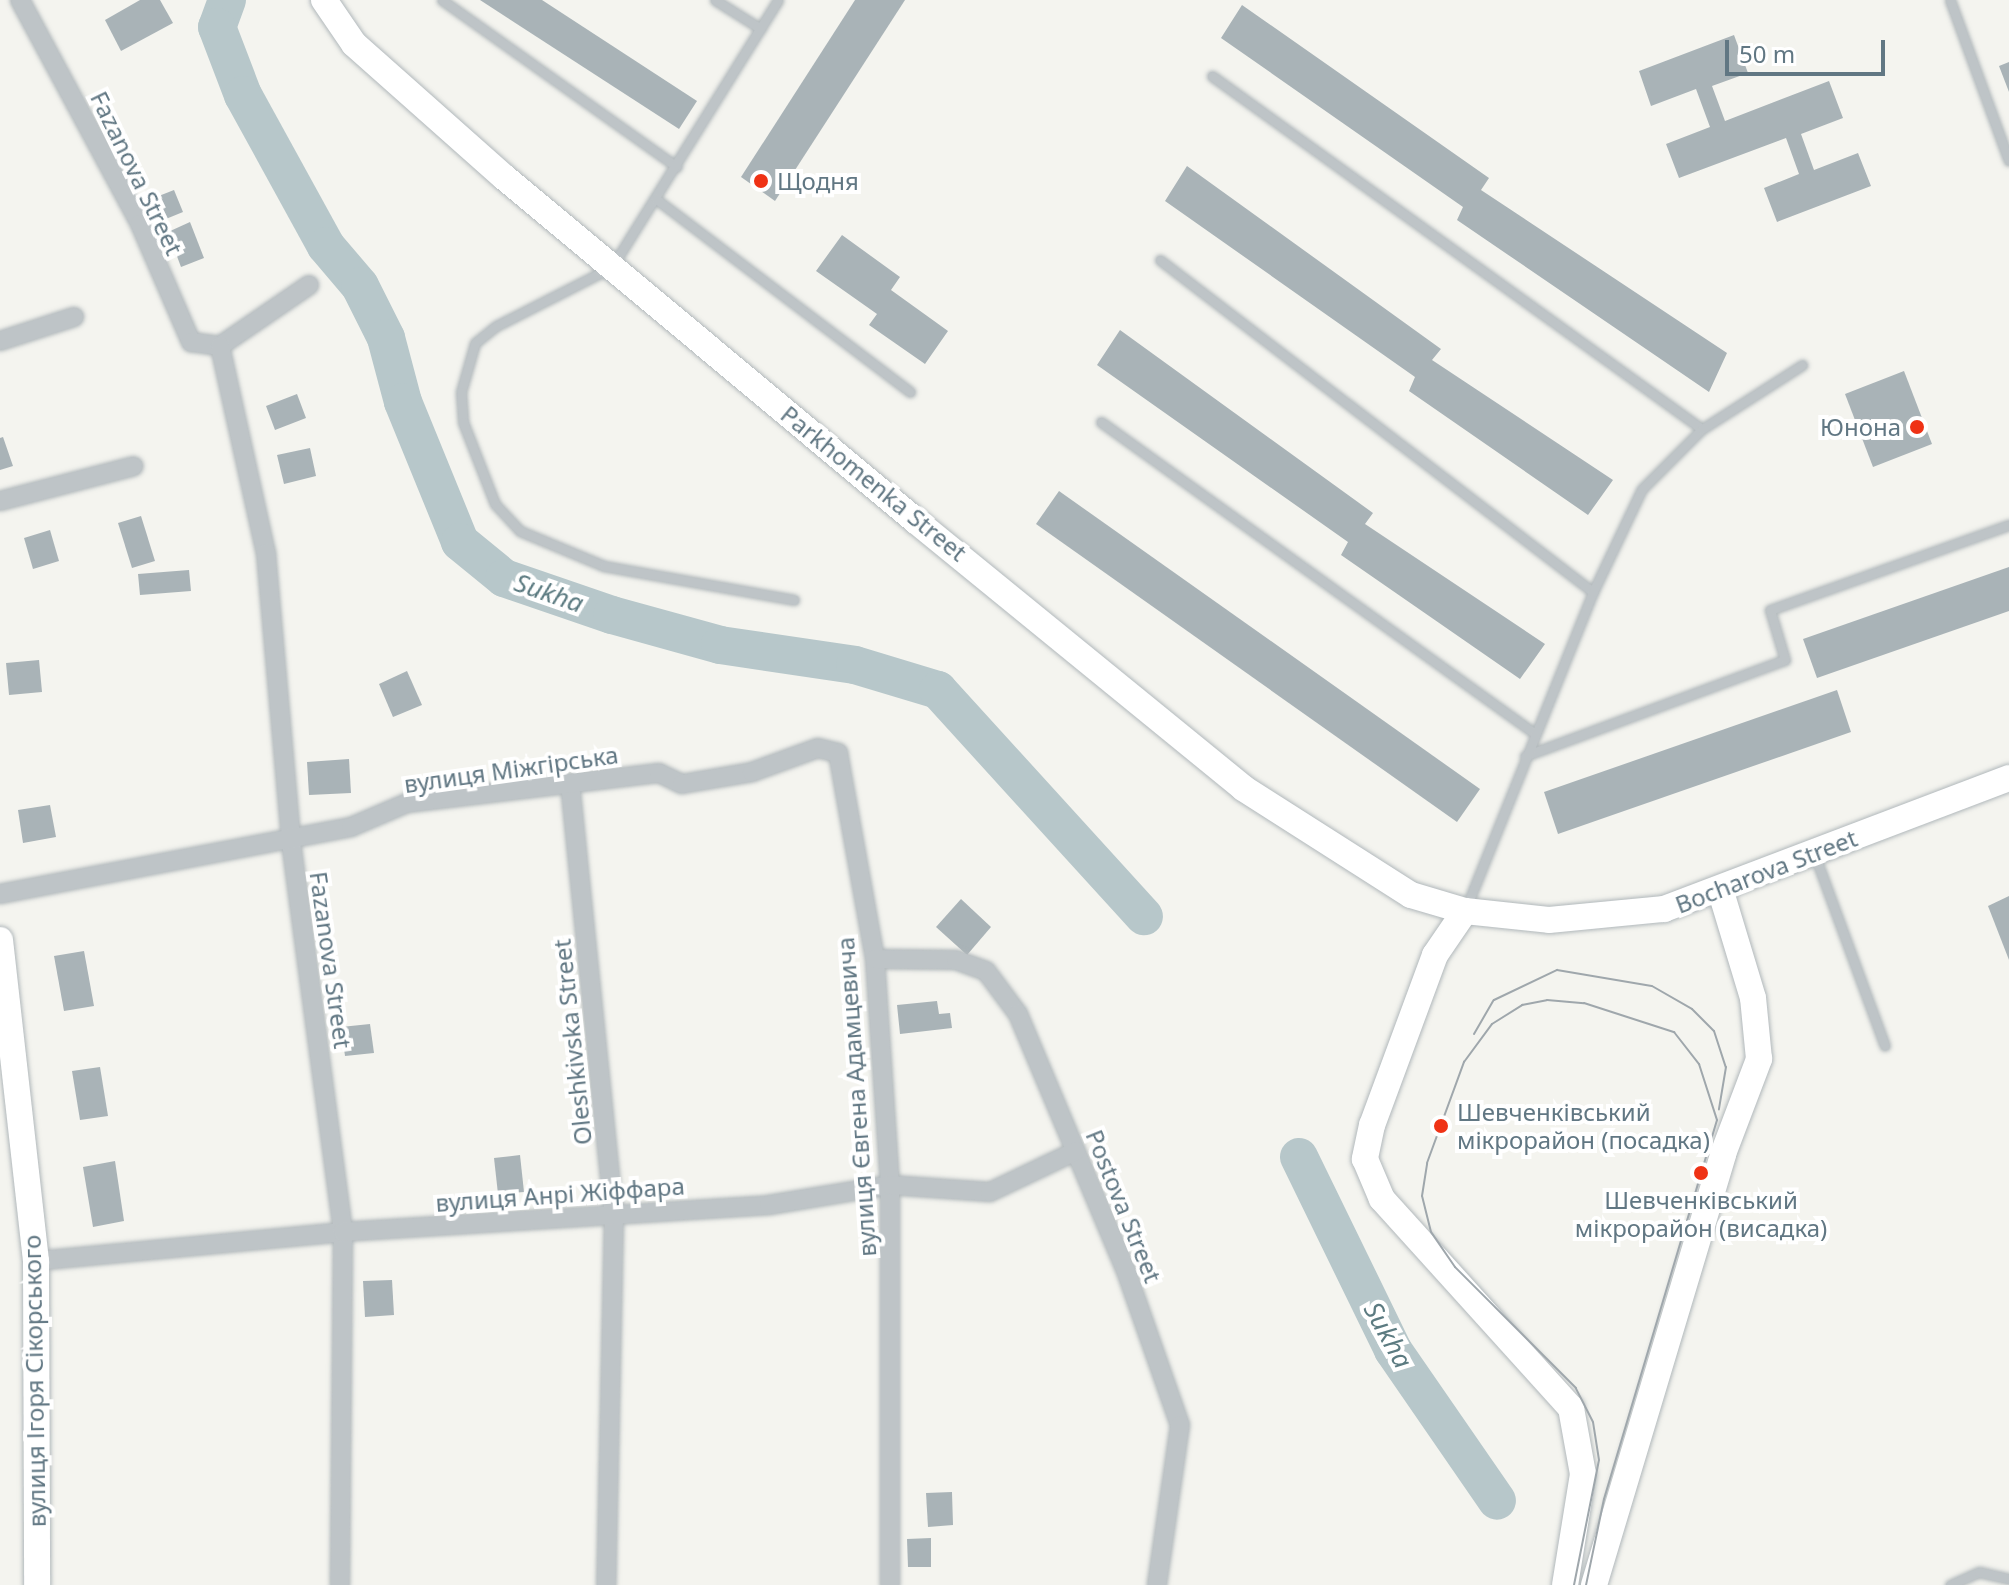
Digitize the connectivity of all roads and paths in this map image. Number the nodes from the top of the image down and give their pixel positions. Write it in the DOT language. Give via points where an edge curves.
graph roads {
  1 [pos="20,0"];
  2 [pos="324,0"];
  3 [pos="442,0"];
  4 [pos="715,0"];
  5 [pos="778,0"];
  6 [pos="1950,0"];
  7 [pos="761,29"];
  8 [pos="1212,76"];
  9 [pos="2009,161"];
  10 [pos="677,167"];
  11 [pos="656,199"];
  12 [pos="1160,260"];
  13 [pos="612,267"];
  14 [pos="309,285"];
  15 [pos="74,317"];
  16 [pos="0,341"];
  17 [pos="220,346"];
  18 [pos="1802,365"];
  19 [pos="910,392"];
  20 [pos="1101,422"];
  21 [pos="1702,429"];
  22 [pos="134,466"];
  23 [pos="0,501"];
  24 [pos="2009,525"];
  25 [pos="1593,592"];
  26 [pos="794,600"];
  27 [pos="1534,733"];
  28 [pos="838,753"];
  29 [pos="1525,756"];
  30 [pos="2009,778"];
  31 [pos="570,783"];
  32 [pos="295,837"];
  33 [pos="1815,856"];
  34 [pos="1721,892"];
  35 [pos="0,894"];
  36 [pos="1465,911"];
  37 [pos="0,940"];
  38 [pos="875,959"];
  39 [pos="1885,1046"];
  40 [pos="1076,1151"];
  41 [pos="890,1185"];
  42 [pos="614,1215"];
  43 [pos="343,1232"];
  44 [pos="36,1261"];
  45 [pos="2009,1579"];
  46 [pos="37,1585"];
  47 [pos="340,1585"];
  48 [pos="606,1585"];
  49 [pos="890,1585"];
  50 [pos="1157,1585"];
  51 [pos="1565,1585"];
  52 [pos="1594,1585"];
  53 [pos="1950,1585"];
  1 -- 17 [label="street, Fazanova Street" via="140,224 184,332 200,348"];
  2 -- 13 [label="street, Parkhomenka Street" via="354,44"];
  3 -- 10 [label="lane"];
  4 -- 7 [label="lane"];
  5 -- 7 [label="lane"];
  6 -- 9 [label="lane"];
  7 -- 10 [label="lane"];
  8 -- 21 [label="lane"];
  10 -- 11 [label="lane"];
  11 -- 13 [label="lane"];
  11 -- 19 [label="lane"];
  12 -- 25 [label="lane"];
  13 -- 26 [label="lane" via="496,326 475,343 464,366 463,422 495,504 520,531 604,566"];
  13 -- 36 [label="street, Parkhomenka Street" via="1243,788 1411,895"];
  14 -- 17 [label="street"];
  15 -- 16 [label="street"];
  17 -- 32 [label="street, Fazanova Street" via="266,553"];
  18 -- 21 [label="lane"];
  20 -- 27 [label="lane"];
  21 -- 25 [label="lane" via="1642,489"];
  22 -- 23 [label="street"];
  24 -- 29 [label="lane" via="1770,610 1785,660"];
  25 -- 27 [label="lane"];
  27 -- 29 [label="lane"];
  28 -- 31 [label="street, вулиця Міжгірська" via="818,748 752,772 682,784 659,773"];
  28 -- 38 [label="street, вулиця Євгена Адамцевича"];
  29 -- 36 [label="lane"];
  30 -- 33 [label="street, Bocharova Street"];
  31 -- 32 [label="street, вулиця Міжгірська" via="407,803 351,827"];
  31 -- 42 [label="street, Oleshkivska Street"];
  32 -- 35 [label="street, вулиця Міжгірська"];
  32 -- 43 [label="street, Fazanova Street"];
  33 -- 34 [label="street, Bocharova Street"];
  33 -- 39 [label="lane"];
  34 -- 36 [label="street, Bocharova Street" via="1610,918 1549,920"];
  34 -- 52 [label="street" via="1753,998 1759,1059 1723,1154"];
  36 -- 51 [label="street" via="1435,955 1372,1125 1365,1159 1382,1199 1571,1408 1581,1437 1583,1474"];
  37 -- 44 [label="street, вулиця Ігоря Сікорського"];
  38 -- 40 [label="street, Postova Street" via="935,956 986,971 1018,1014"];
  38 -- 41 [label="street, вулиця Євгена Адамцевича"];
  40 -- 41 [label="street, вулиця Анрі Жіффара" via="990,1192"];
  40 -- 50 [label="street, Postova Street" via="1180,1425"];
  41 -- 42 [label="street, вулиця Анрі Жіффара" via="769,1205"];
  41 -- 49 [label="street, вулиця Євгена Адамцевича"];
  42 -- 43 [label="street, вулиця Анрі Жіффара"];
  42 -- 48 [label="street, Oleshkivska Street"];
  43 -- 44 [label="street, вулиця Анрі Жіффара"];
  43 -- 47 [label="street, Fazanova Street"];
  44 -- 46 [label="street, вулиця Ігоря Сікорського"];
  45 -- 53 [label="lane" via="1979,1572"];
}
